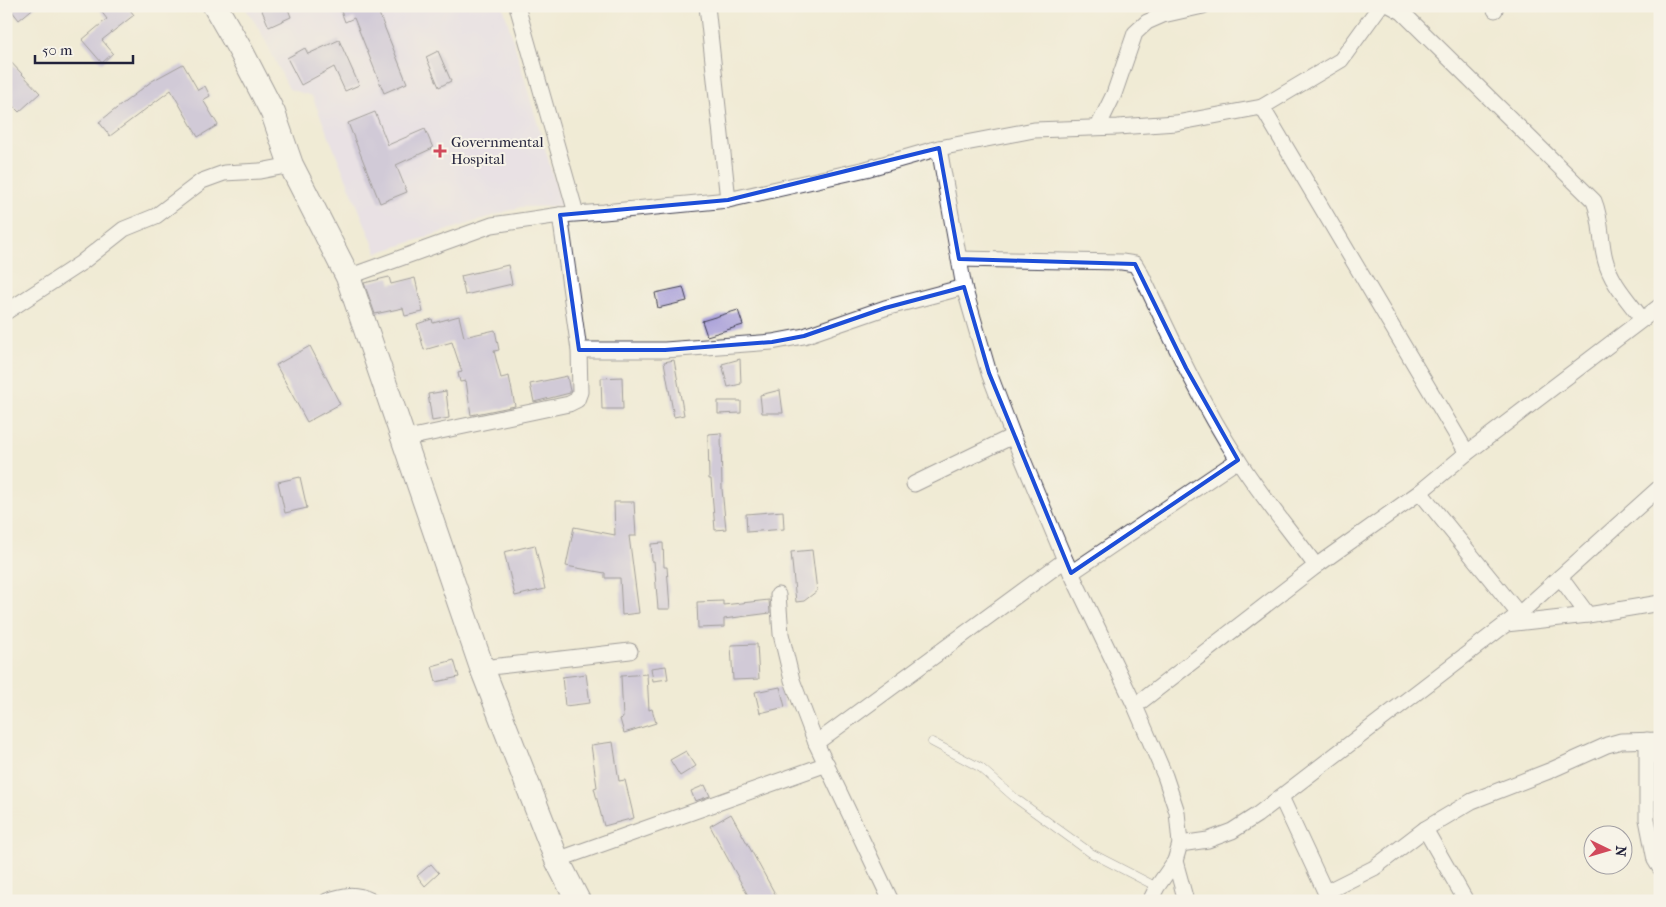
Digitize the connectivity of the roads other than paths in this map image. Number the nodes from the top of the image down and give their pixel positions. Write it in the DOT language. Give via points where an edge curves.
graph roads {
  1 [pos="215,6"];
  2 [pos="517,6"];
  3 [pos="707,6"];
  4 [pos="1203,6"];
  5 [pos="1380,6"];
  6 [pos="1391,6"];
  7 [pos="1262,107"];
  8 [pos="1098,127"];
  9 [pos="939,148"];
  10 [pos="291,165"];
  11 [pos="728,200"];
  12 [pos="576,213"];
  13 [pos="560,215"];
  14 [pos="959,259"];
  15 [pos="348,277"];
  16 [pos="964,287"];
  17 [pos="1660,306"];
  18 [pos="6,312"];
  19 [pos="1642,319"];
  20 [pos="579,350"];
  21 [pos="1013,436"];
  22 [pos="403,439"];
  23 [pos="1467,453"];
  24 [pos="1238,460"];
  25 [pos="914,484"];
  26 [pos="1660,487"];
  27 [pos="1420,492"];
  28 [pos="1068,566"];
  29 [pos="1316,566"];
  30 [pos="1560,577"];
  31 [pos="778,596"];
  32 [pos="1660,603"];
  33 [pos="1520,614"];
  34 [pos="1588,615"];
  35 [pos="1506,624"];
  36 [pos="630,651"];
  37 [pos="482,668"];
  38 [pos="1135,706"];
  39 [pos="1654,740"];
  40 [pos="932,742"];
  41 [pos="816,743"];
  42 [pos="827,764"];
  43 [pos="1281,797"];
  44 [pos="1425,829"];
  45 [pos="1180,844"];
  46 [pos="557,860"];
  47 [pos="1175,861"];
  48 [pos="1660,868"];
  49 [pos="1157,887"];
  50 [pos="1328,896"];
  51 [pos="327,901"];
  52 [pos="372,901"];
  53 [pos="578,901"];
  54 [pos="891,901"];
  55 [pos="1150,901"];
  56 [pos="1186,901"];
  57 [pos="1466,901"];
  1 -- 10 [label="main road" via="273,113"];
  2 -- 12 [label="street"];
  3 -- 11 [label="street"];
  4 -- 8 [label="street" via="1163,15 1147,22 1135,33 1114,94"];
  5 -- 7 [label="street" via="1340,60"];
  6 -- 19 [label="street" via="1402,12 1594,201 1612,280"];
  7 -- 8 [label="street" via="1176,122"];
  7 -- 23 [label="street"];
  8 -- 9 [label="street" via="1034,130"];
  9 -- 11 [label="street" via="866,169"];
  9 -- 14 [label="street"];
  10 -- 15 [label="main road"];
  10 -- 18 [label="street" via="224,173 202,181 156,216 124,229 81,263"];
  11 -- 12 [label="street"];
  12 -- 13 [label="street"];
  13 -- 15 [label="street" via="492,225"];
  13 -- 20 [label="street"];
  14 -- 16 [label="street"];
  14 -- 24 [label="street" via="1134,264 1186,368"];
  15 -- 22 [label="main road"];
  16 -- 20 [label="street" via="885,308 804,336 772,342 665,350"];
  16 -- 21 [label="street" via="989,372"];
  17 -- 19 [label="street"];
  19 -- 23 [label="street"];
  20 -- 22 [label="street" via="580,392 577,400"];
  21 -- 25 [label="street"];
  21 -- 28 [label="street"];
  22 -- 37 [label="main road"];
  23 -- 27 [label="street"];
  24 -- 28 [label="street"];
  24 -- 29 [label="street"];
  26 -- 30 [label="street"];
  27 -- 29 [label="street"];
  27 -- 33 [label="street"];
  28 -- 38 [label="street"];
  28 -- 41 [label="street"];
  29 -- 38 [label="street"];
  30 -- 33 [label="street"];
  30 -- 34 [label="street"];
  31 -- 41 [label="street" via="781,634 792,680"];
  32 -- 34 [label="street"];
  33 -- 35 [label="street"];
  34 -- 35 [label="street"];
  35 -- 43 [label="street"];
  36 -- 37 [label="street"];
  37 -- 46 [label="main road"];
  38 -- 45 [label="street" via="1177,812"];
  39 -- 44 [label="street" via="1607,745 1472,801"];
  39 -- 48 [label="street" via="1648,819 1655,860"];
  40 -- 49 [label="lane" via="981,768 1015,798 1091,853"];
  41 -- 42 [label="street"];
  42 -- 46 [label="street"];
  42 -- 54 [label="street"];
  43 -- 45 [label="street" via="1232,831 1208,840"];
  43 -- 50 [label="street"];
  44 -- 50 [label="street" via="1374,868"];
  44 -- 57 [label="street"];
  45 -- 47 [label="street"];
  46 -- 53 [label="main road"];
  47 -- 49 [label="street"];
  47 -- 56 [label="street"];
  49 -- 55 [label="street"];
  51 -- 52 [label="street" via="349,894"];
}
